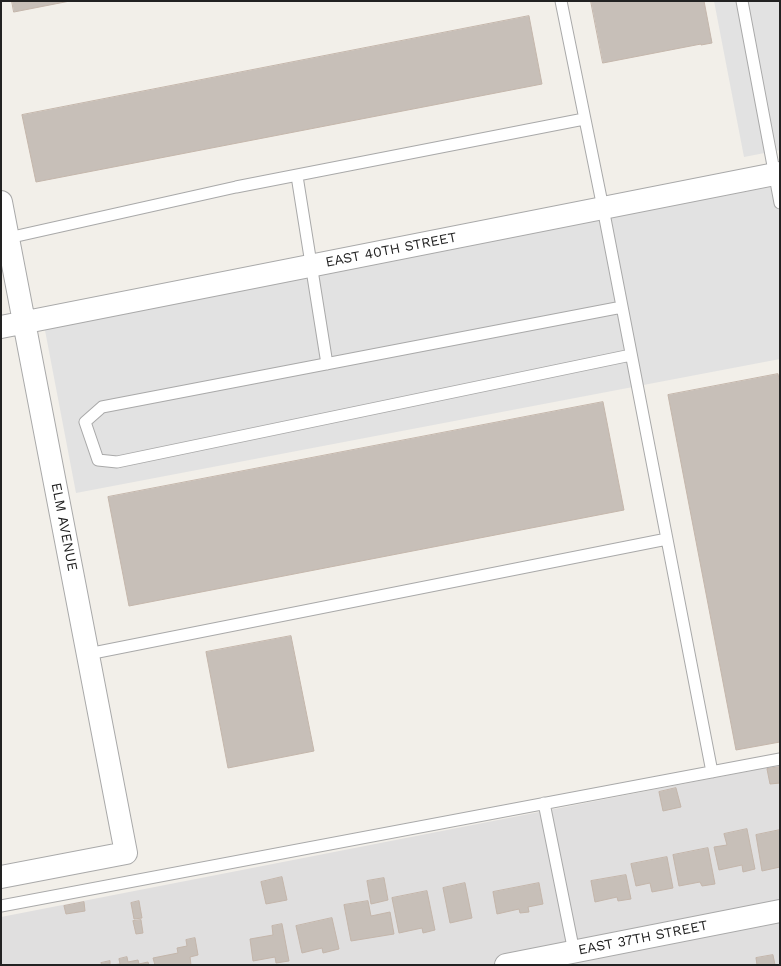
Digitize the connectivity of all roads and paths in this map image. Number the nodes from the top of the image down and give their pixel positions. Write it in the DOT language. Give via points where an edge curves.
graph roads {
  1 [pos="561,1"];
  2 [pos="742,1"];
  3 [pos="584,119"];
  4 [pos="777,174"];
  5 [pos="297,176"];
  6 [pos="1,202"];
  7 [pos="780,203"];
  8 [pos="603,208"];
  9 [pos="8,238"];
  10 [pos="312,266"];
  11 [pos="622,307"];
  12 [pos="25,323"];
  13 [pos="1,327"];
  14 [pos="631,355"];
  15 [pos="327,364"];
  16 [pos="667,539"];
  17 [pos="88,654"];
  18 [pos="780,759"];
  19 [pos="712,772"];
  20 [pos="544,803"];
  21 [pos="1,877"];
  22 [pos="1,906"];
  23 [pos="780,911"];
  24 [pos="575,958"];
  25 [pos="506,965"];
  1 -- 3 [label="lane"];
  2 -- 4 [label="lane"];
  3 -- 5 [label="lane"];
  3 -- 8 [label="lane"];
  4 -- 7 [label="lane"];
  4 -- 8 [label="street, EAST 40TH STREET"];
  5 -- 9 [label="lane" via="236,187"];
  5 -- 10 [label="lane"];
  6 -- 9 [label="street, ELM AVENUE"];
  8 -- 10 [label="street, EAST 40TH STREET"];
  8 -- 11 [label="lane"];
  9 -- 12 [label="street, ELM AVENUE"];
  10 -- 12 [label="street, EAST 40TH STREET"];
  10 -- 15 [label="lane"];
  11 -- 14 [label="lane"];
  11 -- 15 [label="lane"];
  12 -- 13 [label="street, EAST 40TH STREET"];
  12 -- 17 [label="street, ELM AVENUE"];
  14 -- 15 [label="lane" via="117,462 98,460 86,422 102,407"];
  14 -- 16 [label="lane"];
  16 -- 17 [label="lane"];
  16 -- 19 [label="lane"];
  17 -- 21 [label="street, ELM AVENUE" via="126,853"];
  18 -- 19 [label="lane"];
  19 -- 20 [label="lane"];
  20 -- 22 [label="lane"];
  20 -- 24 [label="lane"];
  23 -- 24 [label="street, EAST 37TH STREET"];
  24 -- 25 [label="street, EAST 37TH STREET"];
}
